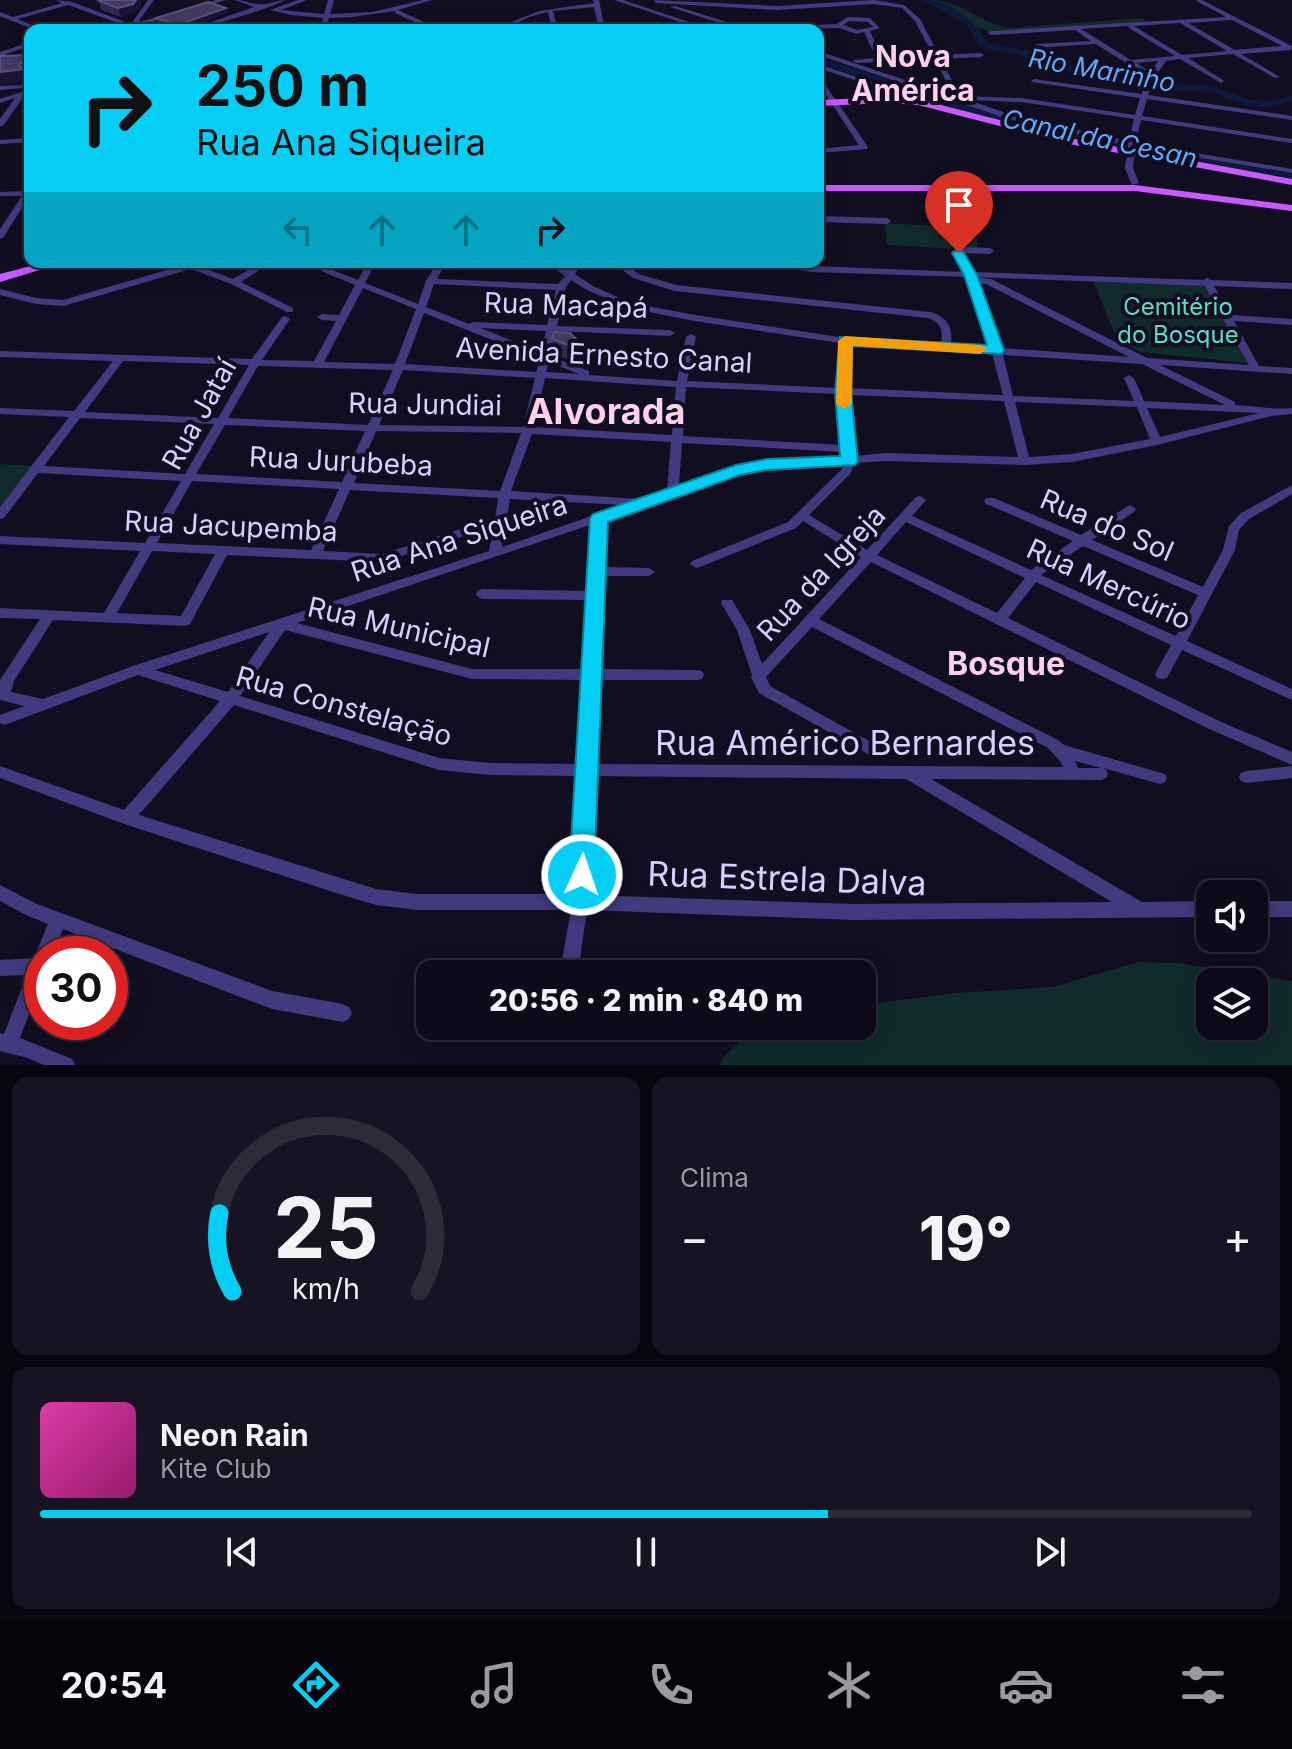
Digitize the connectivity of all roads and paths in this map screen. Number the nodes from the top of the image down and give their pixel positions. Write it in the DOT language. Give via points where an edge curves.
graph roads {
  1 [pos="58,0"];
  2 [pos="80,0"];
  3 [pos="151,0"];
  4 [pos="222,0"];
  5 [pos="238,0"];
  6 [pos="283,0"];
  7 [pos="304,0"];
  8 [pos="331,0"];
  9 [pos="429,0"];
  10 [pos="617,0"];
  11 [pos="1198,0"];
  12 [pos="654,1"];
  13 [pos="597,2"];
  14 [pos="882,3"];
  15 [pos="67,4"];
  16 [pos="709,5"];
  17 [pos="554,6"];
  18 [pos="261,7"];
  19 [pos="756,7"];
  20 [pos="190,10"];
  21 [pos="272,10"];
  22 [pos="397,12"];
  23 [pos="0,14"];
  24 [pos="178,14"];
  25 [pos="326,14"];
  26 [pos="697,14"];
  27 [pos="753,18"];
  28 [pos="1235,18"];
  29 [pos="12,19"];
  30 [pos="865,19"];
  31 [pos="1182,22"];
  32 [pos="25,24"];
  33 [pos="120,24"];
  34 [pos="134,24"];
  35 [pos="144,24"];
  36 [pos="209,24"];
  37 [pos="234,24"];
  38 [pos="324,24"];
  39 [pos="424,24"];
  40 [pos="516,24"];
  41 [pos="601,24"];
  42 [pos="691,24"];
  43 [pos="728,24"];
  44 [pos="839,26"];
  45 [pos="824,27"];
  46 [pos="1131,27"];
  47 [pos="1078,30"];
  48 [pos="867,32"];
  49 [pos="991,33"];
  50 [pos="1097,42"];
  51 [pos="24,46"];
  52 [pos="1036,46"];
  53 [pos="1291,48"];
  54 [pos="1234,53"];
  55 [pos="0,54"];
  56 [pos="824,55"];
  57 [pos="981,55"];
  58 [pos="938,57"];
  59 [pos="1181,57"];
  60 [pos="1166,59"];
  61 [pos="0,60"];
  62 [pos="15,60"];
  63 [pos="880,60"];
  64 [pos="844,61"];
  65 [pos="1130,62"];
  66 [pos="824,63"];
  67 [pos="824,66"];
  68 [pos="1277,77"];
  69 [pos="1151,80"];
  70 [pos="1034,81"];
  71 [pos="1221,81"];
  72 [pos="824,86"];
  73 [pos="24,89"];
  74 [pos="24,90"];
  75 [pos="0,91"];
  76 [pos="24,92"];
  77 [pos="958,98"];
  78 [pos="1145,98"];
  79 [pos="969,100"];
  80 [pos="0,101"];
  81 [pos="835,102"];
  82 [pos="824,103"];
  83 [pos="932,104"];
  84 [pos="1292,118"];
  85 [pos="1139,119"];
  86 [pos="0,124"];
  87 [pos="1292,141"];
  88 [pos="24,142"];
  89 [pos="0,143"];
  90 [pos="1133,150"];
  91 [pos="824,151"];
  92 [pos="1292,171"];
  93 [pos="824,181"];
  94 [pos="1292,182"];
  95 [pos="1135,183"];
  96 [pos="824,188"];
  97 [pos="24,192"];
  98 [pos="0,194"];
  99 [pos="24,198"];
  100 [pos="1265,202"];
  101 [pos="1292,205"];
  102 [pos="824,219"];
  103 [pos="887,221"];
  104 [pos="3,226"];
  105 [pos="0,236"];
  106 [pos="990,251"];
  107 [pos="24,264"];
  108 [pos="38,268"];
  109 [pos="179,268"];
  110 [pos="201,268"];
  111 [pos="258,268"];
  112 [pos="319,268"];
  113 [pos="369,268"];
  114 [pos="439,268"];
  115 [pos="560,268"];
  116 [pos="575,268"];
  117 [pos="625,268"];
  118 [pos="802,268"];
  119 [pos="0,270"];
  120 [pos="571,274"];
  121 [pos="0,278"];
  122 [pos="971,278"];
  123 [pos="431,281"];
  124 [pos="1207,281"];
  125 [pos="234,282"];
  126 [pos="360,284"];
  127 [pos="1292,286"];
  128 [pos="561,287"];
  129 [pos="0,292"];
  130 [pos="423,309"];
  131 [pos="322,317"];
  132 [pos="343,318"];
  133 [pos="1229,318"];
  134 [pos="1292,322"];
  135 [pos="461,324"];
  136 [pos="550,328"];
  137 [pos="670,333"];
  138 [pos="691,337"];
  139 [pos="845,341"];
  140 [pos="946,347"];
  141 [pos="996,350"];
  142 [pos="0,354"];
  143 [pos="121,357"];
  144 [pos="545,358"];
  145 [pos="256,361"];
  146 [pos="1138,361"];
  147 [pos="318,363"];
  148 [pos="399,368"];
  149 [pos="1256,369"];
  150 [pos="1292,371"];
  151 [pos="539,376"];
  152 [pos="596,377"];
  153 [pos="1129,378"];
  154 [pos="681,384"];
  155 [pos="843,392"];
  156 [pos="1007,398"];
  157 [pos="1140,404"];
  158 [pos="1290,410"];
  159 [pos="0,411"];
  160 [pos="79,414"];
  161 [pos="1234,416"];
  162 [pos="1248,419"];
  163 [pos="223,420"];
  164 [pos="371,428"];
  165 [pos="528,430"];
  166 [pos="676,440"];
  167 [pos="1157,442"];
  168 [pos="849,455"];
  169 [pos="1025,461"];
  170 [pos="34,469"];
  171 [pos="191,478"];
  172 [pos="348,484"];
  173 [pos="1292,489"];
  174 [pos="673,492"];
  175 [pos="505,493"];
  176 [pos="920,500"];
  177 [pos="990,501"];
  178 [pos="645,502"];
  179 [pos="1130,509"];
  180 [pos="0,515"];
  181 [pos="804,517"];
  182 [pos="905,517"];
  183 [pos="599,518"];
  184 [pos="502,520"];
  185 [pos="0,540"];
  186 [pos="1082,540"];
  187 [pos="151,546"];
  188 [pos="224,550"];
  189 [pos="316,554"];
  190 [pos="495,554"];
  191 [pos="870,556"];
  192 [pos="696,564"];
  193 [pos="597,571"];
  194 [pos="649,572"];
  195 [pos="1033,575"];
  196 [pos="1205,593"];
  197 [pos="482,594"];
  198 [pos="596,596"];
  199 [pos="727,603"];
  200 [pos="0,613"];
  201 [pos="50,614"];
  202 [pos="109,616"];
  203 [pos="1000,619"];
  204 [pos="810,620"];
  205 [pos="282,624"];
  206 [pos="1179,644"];
  207 [pos="138,670"];
  208 [pos="1162,674"];
  209 [pos="697,675"];
  210 [pos="592,676"];
  211 [pos="758,677"];
  212 [pos="5,688"];
  213 [pos="1292,695"];
  214 [pos="230,700"];
  215 [pos="43,705"];
  216 [pos="3,720"];
  217 [pos="873,750"];
  218 [pos="1062,751"];
  219 [pos="1292,759"];
  220 [pos="588,770"];
  221 [pos="0,772"];
  222 [pos="1292,772"];
  223 [pos="910,774"];
  224 [pos="1073,774"];
  225 [pos="1101,774"];
  226 [pos="1246,777"];
  227 [pos="1160,778"];
  228 [pos="127,818"];
  229 [pos="0,892"];
  230 [pos="580,902"];
  231 [pos="1140,909"];
  232 [pos="1196,909"];
  233 [pos="1268,909"];
  234 [pos="1292,909"];
  235 [pos="58,920"];
  236 [pos="51,936"];
  237 [pos="571,960"];
  238 [pos="24,963"];
  239 [pos="0,968"];
  240 [pos="24,999"];
  241 [pos="343,1013"];
  242 [pos="5,1043"];
  243 [pos="66,1065"];
  1 -- 15 [label="street"];
  2 -- 15 [label="street"];
  3 -- 34 [label="street"];
  4 -- 20 [label="street"];
  5 -- 18 [label="street"];
  6 -- 18 [label="street"];
  7 -- 21 [label="street"];
  8 -- 25 [label="street"];
  9 -- 22 [label="street"];
  10 -- 42 [label="street"];
  11 -- 28 [label="street"];
  12 -- 16 [label="street"];
  12 -- 26 [label="street"];
  13 -- 17 [label="street"];
  13 -- 41 [label="street"];
  14 -- 19 [label="street"];
  14 -- 30 [label="street"];
  14 -- 58 [label="street" via="913,13"];
  15 -- 29 [label="street"];
  15 -- 33 [label="street"];
  16 -- 19 [label="street"];
  16 -- 26 [label="street"];
  17 -- 40 [label="street"];
  18 -- 21 [label="street"];
  18 -- 36 [label="street"];
  19 -- 27 [label="street"];
  21 -- 25 [label="street"];
  21 -- 37 [label="street"];
  22 -- 25 [label="street"];
  22 -- 39 [label="street"];
  23 -- 29 [label="street"];
  24 -- 35 [label="street"];
  25 -- 38 [label="street"];
  26 -- 43 [label="street"];
  28 -- 31 [label="street"];
  28 -- 53 [label="street"];
  29 -- 32 [label="street"];
  30 -- 44 [label="street" via="848,19"];
  30 -- 48 [label="street" via="878,26"];
  31 -- 46 [label="street"];
  31 -- 54 [label="street"];
  44 -- 45 [label="street"];
  44 -- 48 [label="street"];
  46 -- 47 [label="street"];
  46 -- 59 [label="street"];
  47 -- 49 [label="street"];
  47 -- 50 [label="street"];
  48 -- 63 [label="street"];
  50 -- 52 [label="street"];
  50 -- 65 [label="street"];
  51 -- 55 [label="street"];
  53 -- 54 [label="street"];
  54 -- 59 [label="street"];
  54 -- 68 [label="street"];
  56 -- 64 [label="street"];
  57 -- 58 [label="street"];
  58 -- 63 [label="street"];
  58 -- 77 [label="street"];
  59 -- 60 [label="street"];
  59 -- 71 [label="street"];
  60 -- 65 [label="street"];
  60 -- 69 [label="street" via="1156,64"];
  61 -- 62 [label="street"];
  63 -- 64 [label="street"];
  64 -- 66 [label="street"];
  64 -- 77 [label="street"];
  65 -- 69 [label="street"];
  67 -- 83 [label="street"];
  69 -- 78 [label="street"];
  70 -- 78 [label="street"];
  72 -- 81 [label="street"];
  73 -- 75 [label="street"];
  74 -- 80 [label="street"];
  76 -- 86 [label="street"];
  77 -- 79 [label="street"];
  78 -- 84 [label="street"];
  78 -- 85 [label="street"];
  79 -- 85 [label="street" via="1021,100"];
  79 -- 90 [label="street" via="1011,117"];
  81 -- 82 [label="main road"];
  81 -- 83 [label="main road" via="894,99"];
  81 -- 91 [label="street" via="863,148"];
  83 -- 90 [label="main road" via="1013,129"];
  85 -- 87 [label="street"];
  85 -- 90 [label="street"];
  88 -- 89 [label="street"];
  90 -- 92 [label="street"];
  90 -- 94 [label="main road"];
  90 -- 95 [label="street" via="1129,169"];
  93 -- 95 [label="main road"];
  95 -- 100 [label="main road"];
  96 -- 100 [label="main road" via="1135,188"];
  97 -- 98 [label="street"];
  99 -- 104 [label="street"];
  100 -- 101 [label="main road"];
  102 -- 103 [label="street"];
  104 -- 105 [label="street"];
  106 -- 122 [label="street" via="959,253"];
  107 -- 119 [label="main road"];
  108 -- 121 [label="main road"];
  109 -- 129 [label="street" via="63,303"];
  110 -- 125 [label="street"];
  111 -- 125 [label="street"];
  112 -- 126 [label="street"];
  113 -- 126 [label="street"];
  114 -- 123 [label="street"];
  115 -- 120 [label="street"];
  116 -- 120 [label="street"];
  117 -- 140 [label="street" via="675,288 930,315 945,323"];
  118 -- 122 [label="street"];
  120 -- 128 [label="street"];
  120 -- 139 [label="street" via="628,305"];
  122 -- 124 [label="street"];
  122 -- 141 [label="street"];
  122 -- 146 [label="street" via="1043,308"];
  123 -- 128 [label="street"];
  123 -- 130 [label="street"];
  124 -- 127 [label="street"];
  124 -- 133 [label="street"];
  125 -- 145 [label="street, Rua Jataí" via="288,314"];
  126 -- 130 [label="street"];
  126 -- 132 [label="street"];
  128 -- 136 [label="street"];
  130 -- 135 [label="street"];
  130 -- 148 [label="street"];
  131 -- 132 [label="street"];
  132 -- 147 [label="street"];
  133 -- 134 [label="street"];
  133 -- 149 [label="street"];
  135 -- 136 [label="street, Rua Macapá"];
  135 -- 144 [label="street"];
  136 -- 137 [label="street, Rua Macapá"];
  136 -- 144 [label="street"];
  138 -- 154 [label="street"];
  139 -- 140 [label="street"];
  139 -- 155 [label="street"];
  140 -- 141 [label="street"];
  141 -- 146 [label="street"];
  141 -- 156 [label="street"];
  142 -- 143 [label="street, Avenida Ernesto Canal"];
  143 -- 145 [label="street, Avenida Ernesto Canal"];
  143 -- 160 [label="street"];
  144 -- 151 [label="street"];
  144 -- 152 [label="street"];
  145 -- 147 [label="street, Avenida Ernesto Canal"];
  145 -- 163 [label="street, Rua Jataí"];
  146 -- 149 [label="street"];
  146 -- 161 [label="street"];
  147 -- 148 [label="street, Avenida Ernesto Canal"];
  148 -- 151 [label="street, Avenida Ernesto Canal"];
  148 -- 164 [label="street"];
  149 -- 150 [label="street"];
  151 -- 152 [label="street, Avenida Ernesto Canal"];
  151 -- 165 [label="street"];
  152 -- 154 [label="street, Avenida Ernesto Canal"];
  153 -- 157 [label="street"];
  154 -- 155 [label="street, Avenida Ernesto Canal"];
  154 -- 166 [label="street"];
  155 -- 156 [label="street, Avenida Ernesto Canal"];
  155 -- 168 [label="street"];
  156 -- 157 [label="street, Avenida Ernesto Canal"];
  156 -- 169 [label="street"];
  157 -- 161 [label="street, Avenida Ernesto Canal" via="1205,407"];
  157 -- 167 [label="street"];
  158 -- 161 [label="street, Avenida Ernesto Canal"];
  158 -- 162 [label="street, Avenida Ernesto Canal"];
  159 -- 160 [label="street, Rua Jundiai"];
  160 -- 163 [label="street, Rua Jundiai"];
  160 -- 170 [label="street"];
  161 -- 162 [label="street, Rua Ana Siqueira"];
  161 -- 162 [label="street" via="1251,414"];
  161 -- 167 [label="street, Rua Ana Siqueira"];
  163 -- 164 [label="street, Rua Jundiai"];
  163 -- 171 [label="street, Rua Jataí"];
  164 -- 165 [label="street, Rua Jundiai"];
  164 -- 172 [label="street"];
  165 -- 166 [label="street, Rua Jundiai"];
  165 -- 175 [label="street"];
  166 -- 168 [label="street, Rua Jundiai"];
  166 -- 174 [label="street"];
  167 -- 169 [label="street, Rua Ana Siqueira"];
  168 -- 169 [label="street, Rua Ana Siqueira"];
  168 -- 174 [label="street, Rua Ana Siqueira" via="736,470"];
  168 -- 181 [label="street" via="846,471"];
  170 -- 171 [label="street, Rua Jurubeba"];
  170 -- 180 [label="street"];
  171 -- 172 [label="street, Rua Jurubeba"];
  171 -- 187 [label="street, Rua Jataí"];
  172 -- 175 [label="street, Rua Jurubeba"];
  172 -- 189 [label="street"];
  173 -- 196 [label="street" via="1245,516 1233,529 1229,550"];
  174 -- 178 [label="street, Rua Ana Siqueira"];
  175 -- 178 [label="street, Rua Jurubeba"];
  175 -- 184 [label="street"];
  176 -- 182 [label="street, Rua da Igreja"];
  177 -- 186 [label="street, Rua do Sol"];
  178 -- 183 [label="street, Rua Ana Siqueira"];
  179 -- 186 [label="street"];
  181 -- 191 [label="street"];
  181 -- 192 [label="street" via="777,534"];
  182 -- 191 [label="street, Rua da Igreja"];
  182 -- 195 [label="street, Rua Mercúrio"];
  183 -- 190 [label="street, Rua Ana Siqueira"];
  183 -- 193 [label="street"];
  184 -- 189 [label="street, Rua Jacupemba" via="382,558"];
  184 -- 190 [label="street"];
  185 -- 187 [label="street, Rua Jacupemba"];
  186 -- 195 [label="street"];
  186 -- 196 [label="street, Rua do Sol"];
  187 -- 188 [label="street, Rua Jacupemba"];
  187 -- 202 [label="street, Rua Jataí"];
  188 -- 189 [label="street, Rua Jacupemba"];
  188 -- 202 [label="street" via="185,621"];
  190 -- 205 [label="street, Rua Ana Siqueira"];
  191 -- 203 [label="street"];
  191 -- 204 [label="street, Rua da Igreja"];
  193 -- 194 [label="street"];
  193 -- 198 [label="street"];
  195 -- 203 [label="street"];
  195 -- 206 [label="street, Rua Mercúrio"];
  196 -- 206 [label="street"];
  197 -- 198 [label="street"];
  198 -- 210 [label="street"];
  199 -- 211 [label="street" via="743,630"];
  200 -- 201 [label="street"];
  201 -- 202 [label="street"];
  201 -- 212 [label="street"];
  203 -- 219 [label="street"];
  204 -- 211 [label="street, Rua da Igreja"];
  204 -- 218 [label="street, Rua Américo Bernardes"];
  205 -- 207 [label="street, Rua Ana Siqueira"];
  205 -- 210 [label="street, Rua Municipal" via="459,672"];
  205 -- 214 [label="street"];
  206 -- 208 [label="street"];
  206 -- 213 [label="street, Rua Mercúrio"];
  207 -- 214 [label="street, Rua Constelação"];
  207 -- 215 [label="street, Rua Ana Siqueira"];
  209 -- 210 [label="street, Rua Municipal"];
  210 -- 220 [label="street"];
  211 -- 217 [label="street" via="767,691"];
  212 -- 215 [label="street"];
  212 -- 216 [label="street" via="14,710"];
  214 -- 220 [label="street, Rua Constelação" via="439,764"];
  214 -- 228 [label="street"];
  215 -- 216 [label="street, Rua Ana Siqueira"];
  218 -- 224 [label="street"];
  218 -- 227 [label="street, Rua Américo Bernardes"];
  220 -- 223 [label="street, Rua Américo Bernardes"];
  220 -- 230 [label="street"];
  221 -- 228 [label="street, Rua Estrela Dalva"];
  222 -- 226 [label="street"];
  223 -- 224 [label="street, Rua Américo Bernardes"];
  223 -- 231 [label="street"];
  224 -- 225 [label="street, Rua Américo Bernardes"];
  228 -- 230 [label="street, Rua Estrela Dalva" via="376,897"];
  229 -- 235 [label="street"];
  230 -- 231 [label="street, Rua Estrela Dalva" via="854,912"];
  230 -- 237 [label="street"];
  231 -- 232 [label="street, Rua Estrela Dalva"];
  233 -- 234 [label="street"];
  235 -- 236 [label="street"];
  235 -- 241 [label="street" via="272,1000"];
  238 -- 239 [label="street"];
  240 -- 242 [label="street"];
  242 -- 243 [label="street"];
}
